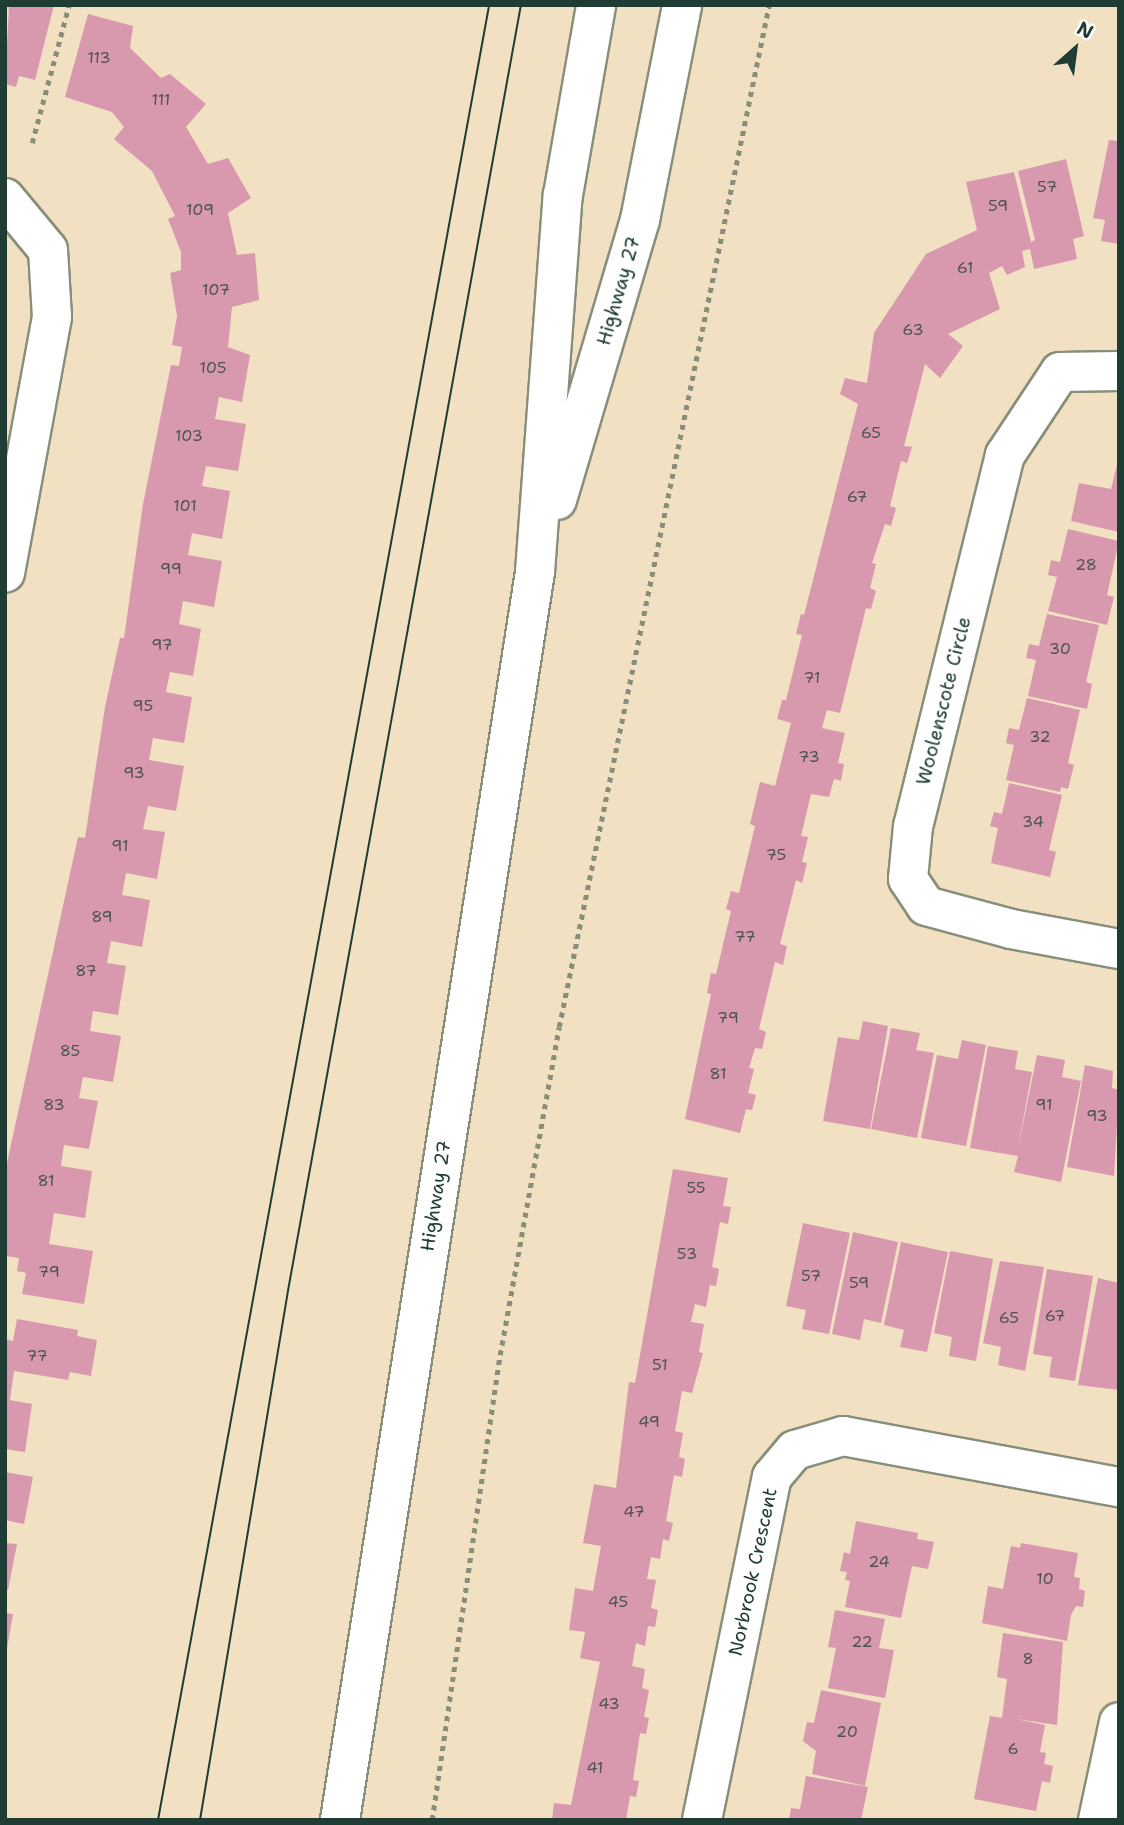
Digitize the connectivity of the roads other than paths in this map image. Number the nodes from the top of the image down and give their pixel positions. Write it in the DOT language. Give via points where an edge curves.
graph roads {
  1 [pos="596,5"];
  2 [pos="682,5"];
  3 [pos="5,198"];
  4 [pos="1119,371"];
  5 [pos="535,572"];
  6 [pos="5,573"];
  7 [pos="1119,949"];
  8 [pos="1119,1488"];
  9 [pos="1119,1722"];
  10 [pos="340,1820"];
  11 [pos="702,1820"];
  12 [pos="1098,1820"];
  1 -- 5 [label="main road, Highway 27" via="563,195"];
  2 -- 5 [label="main road, Highway 27" via="640,220"];
  3 -- 6 [label="main road" via="48,250 52,317"];
  4 -- 7 [label="main road, Woolenscote Circle" via="1060,372 1005,455 913,826 908,879 926,906"];
  5 -- 10 [label="main road, Highway 27"];
  8 -- 11 [label="main road, Norbrook Crescent" via="843,1436 795,1450 772,1477"];
  9 -- 12 [label="main road"];
}
